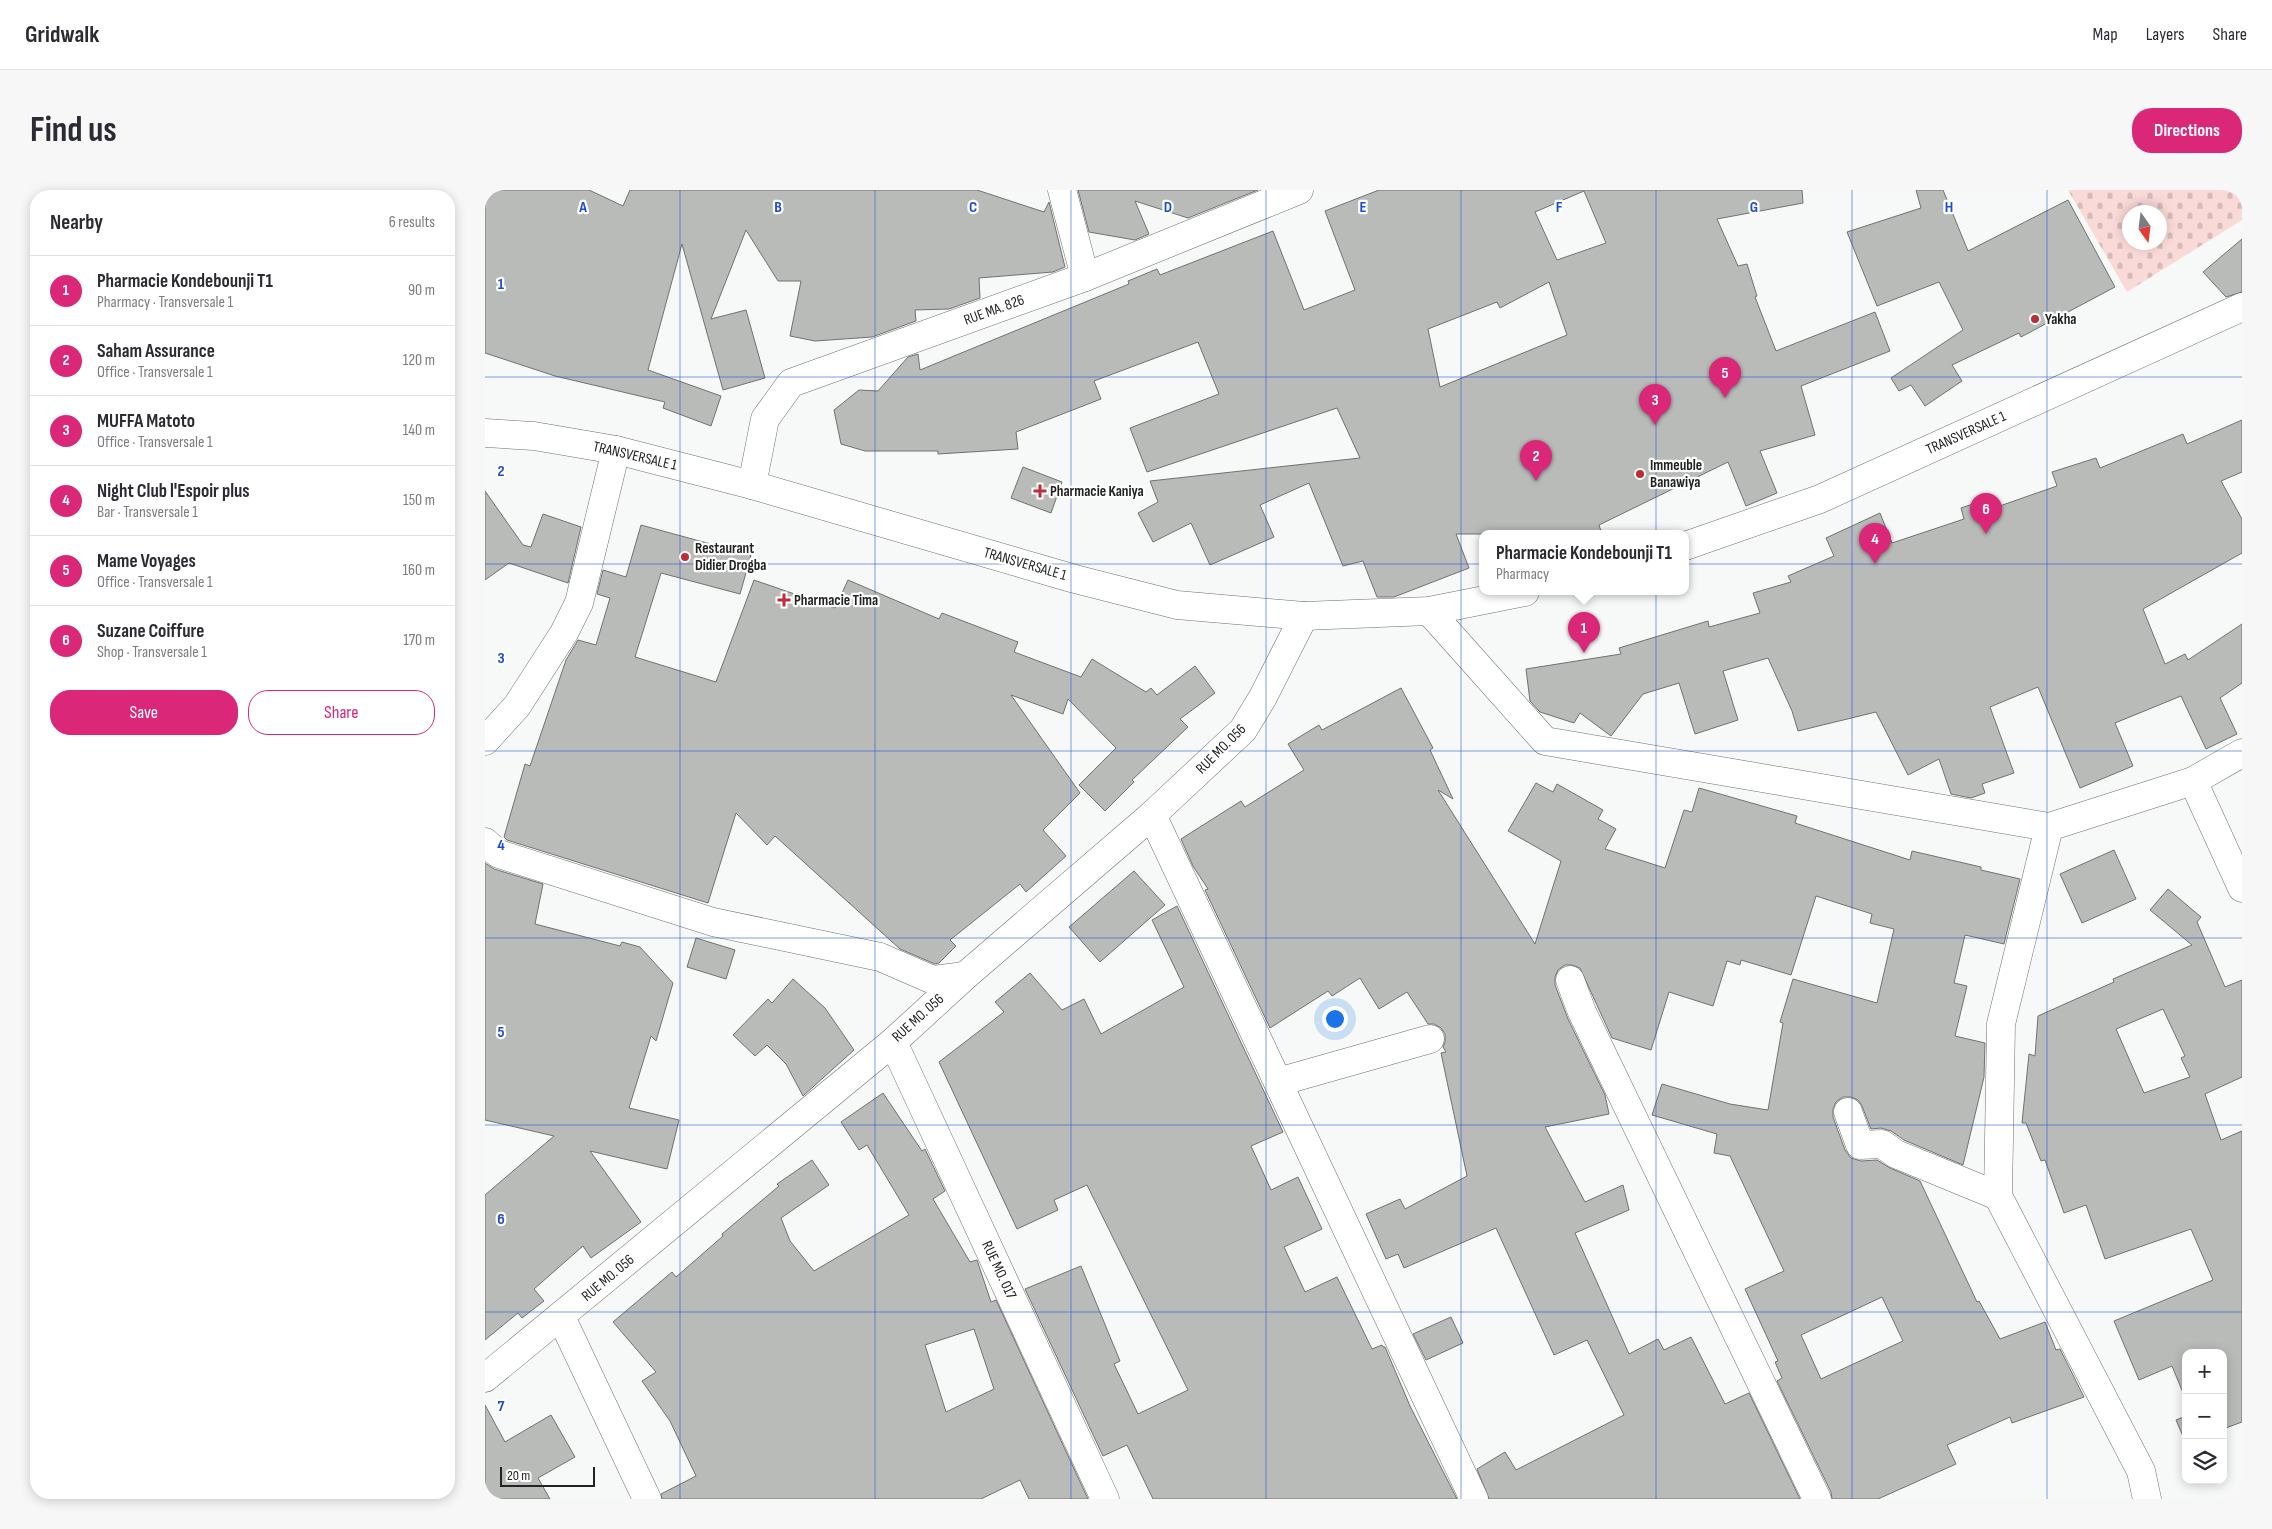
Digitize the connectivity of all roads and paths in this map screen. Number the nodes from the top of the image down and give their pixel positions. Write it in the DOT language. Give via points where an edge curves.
graph roads {
  1 [pos="1062,190"];
  2 [pos="1299,190"];
  3 [pos="1085,277"];
  4 [pos="2242,307"];
  5 [pos="485,415"];
  6 [pos="485,433"];
  7 [pos="534,436"];
  8 [pos="616,450"];
  9 [pos="752,485"];
  10 [pos="1689,545"];
  11 [pos="1510,595"];
  12 [pos="1429,611"];
  13 [pos="1304,616"];
  14 [pos="485,740"];
  15 [pos="2242,753"];
  16 [pos="2193,781"];
  17 [pos="1152,815"];
  18 [pos="2049,827"];
  19 [pos="485,842"];
  20 [pos="2242,888"];
  21 [pos="965,976"];
  22 [pos="1570,980"];
  23 [pos="1430,1039"];
  24 [pos="893,1042"];
  25 [pos="1278,1082"];
  26 [pos="1848,1112"];
  27 [pos="1998,1196"];
  28 [pos="561,1317"];
  29 [pos="485,1378"];
  30 [pos="647,1499"];
  31 [pos="1105,1499"];
  32 [pos="1474,1499"];
  33 [pos="1817,1499"];
  34 [pos="2147,1499"];
  1 -- 3 [label="street"];
  2 -- 3 [label="street, RUE MA. 826"];
  3 -- 9 [label="street, RUE MA. 826" via="791,383 765,419"];
  4 -- 10 [label="street, TRANSVERSALE 1" via="1820,499"];
  5 -- 7 [label="street, TRANSVERSALE 1"];
  6 -- 7 [label="street, TRANSVERSALE 1"];
  7 -- 8 [label="street, TRANSVERSALE 1"];
  8 -- 9 [label="street, TRANSVERSALE 1"];
  8 -- 14 [label="street" via="579,603 564,633 517,706"];
  9 -- 13 [label="street, TRANSVERSALE 1" via="1075,579 1177,605"];
  11 -- 12 [label="street, TRANSVERSALE 1"];
  12 -- 13 [label="street, TRANSVERSALE 1"];
  12 -- 18 [label="street" via="1545,741"];
  13 -- 17 [label="street, RUE MO. 056" via="1243,730"];
  15 -- 16 [label="street"];
  16 -- 18 [label="street"];
  16 -- 20 [label="street"];
  17 -- 21 [label="street, RUE MO. 056"];
  17 -- 25 [label="street"];
  18 -- 27 [label="street" via="2001,1024"];
  19 -- 21 [label="street" via="499,854 713,922 880,957 933,980"];
  21 -- 24 [label="street, RUE MO. 056"];
  22 -- 33 [label="street" via="1582,1012"];
  23 -- 25 [label="street"];
  24 -- 28 [label="street, RUE MO. 056"];
  24 -- 31 [label="street, RUE MO. 017"];
  25 -- 32 [label="street"];
  26 -- 27 [label="street" via="1860,1145 1882,1144 1896,1154"];
  27 -- 34 [label="street" via="2141,1471"];
  28 -- 29 [label="street, RUE MO. 056"];
  28 -- 30 [label="street"];
}
